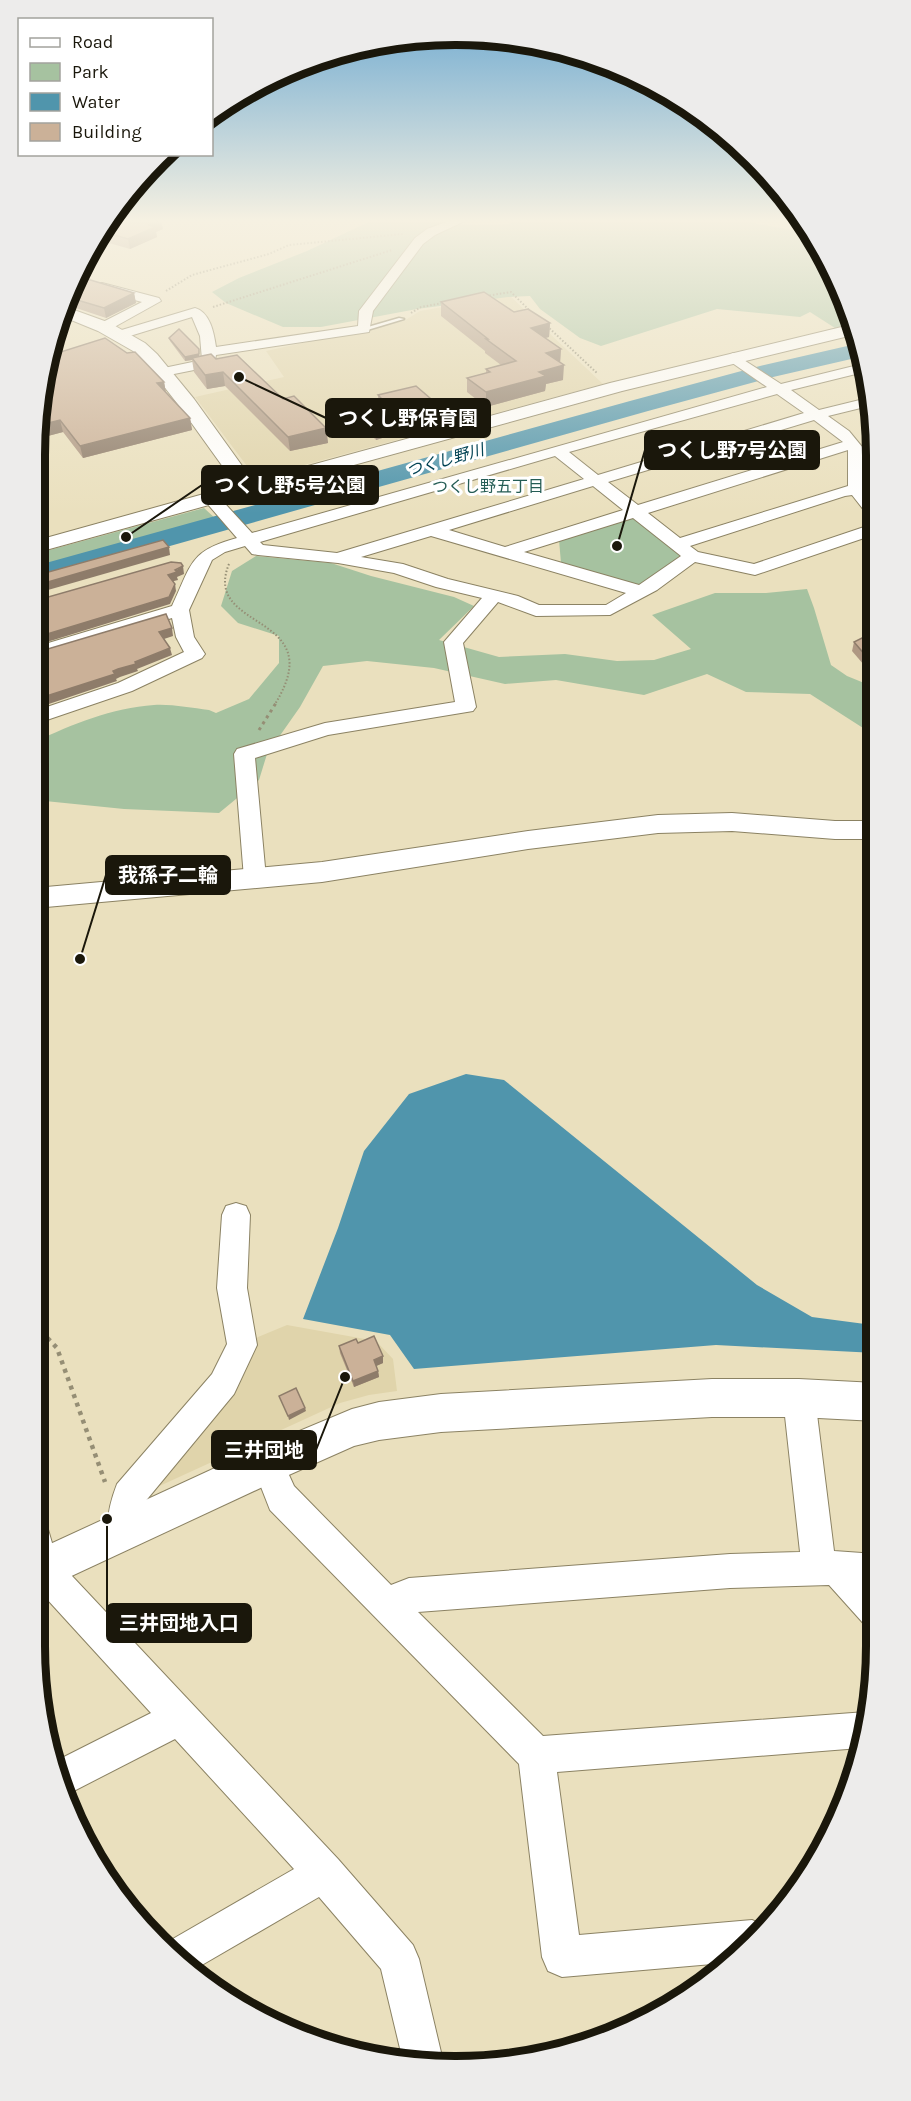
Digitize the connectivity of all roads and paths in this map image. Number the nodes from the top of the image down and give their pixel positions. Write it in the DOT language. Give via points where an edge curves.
graph roads {
  1 [pos="78,317"];
  2 [pos="132,317"];
  3 [pos="173,317"];
  4 [pos="200,317"];
  5 [pos="365,317"];
  6 [pos="404,317"];
  7 [pos="401,319"];
  8 [pos="544,324"];
  9 [pos="364,329"];
  10 [pos="112,331"];
  11 [pos="846,331"];
  12 [pos="210,352"];
  13 [pos="733,357"];
  14 [pos="857,369"];
  15 [pos="164,372"];
  16 [pos="616,387"];
  17 [pos="777,388"];
  18 [pos="862,404"];
  19 [pos="816,415"];
  20 [pos="852,444"];
  21 [pos="558,451"];
  22 [pos="594,480"];
  23 [pos="248,488"];
  24 [pos="858,490"];
  25 [pos="211,498"];
  26 [pos="866,503"];
  27 [pos="634,512"];
  28 [pos="430,530"];
  29 [pos="866,531"];
  30 [pos="45,544"];
  31 [pos="254,545"];
  32 [pos="677,545"];
  33 [pos="506,552"];
  34 [pos="692,556"];
  35 [pos="338,558"];
  36 [pos="181,563"];
  37 [pos="200,565"];
  38 [pos="639,591"];
  39 [pos="494,596"];
  40 [pos="180,610"];
  41 [pos="45,650"];
  42 [pos="45,714"];
  43 [pos="244,754"];
  44 [pos="866,830"];
  45 [pos="255,878"];
  46 [pos="45,897"];
  47 [pos="236,1215"];
  48 [pos="45,1336"];
  49 [pos="799,1398"];
  50 [pos="866,1401"];
  51 [pos="268,1464"];
  52 [pos="107,1488"];
  53 [pos="123,1531"];
  54 [pos="45,1557"];
  55 [pos="45,1569"];
  56 [pos="827,1569"];
  57 [pos="866,1571"];
  58 [pos="866,1603"];
  59 [pos="386,1604"];
  60 [pos="180,1717"];
  61 [pos="857,1729"];
  62 [pos="536,1755"];
  63 [pos="66,1775"];
  64 [pos="324,1873"];
  65 [pos="740,1941"];
  66 [pos="184,1953"];
  67 [pos="422,2054"];
  1 -- 10 [label="street"];
  2 -- 10 [label="street"];
  3 -- 10 [label="street"];
  4 -- 12 [label="street"];
  5 -- 9 [label="street"];
  6 -- 7 [label="path"];
  7 -- 9 [label="lane"];
  8 -- 16 [label="path"];
  9 -- 12 [label="street"];
  10 -- 15 [label="street" via="139,347"];
  11 -- 13 [label="street"];
  12 -- 15 [label="street" via="209,363"];
  13 -- 16 [label="street"];
  13 -- 17 [label="street"];
  14 -- 17 [label="street"];
  15 -- 23 [label="street"];
  16 -- 23 [label="street"];
  17 -- 19 [label="street"];
  17 -- 21 [label="street"];
  18 -- 19 [label="street"];
  19 -- 20 [label="street"];
  19 -- 22 [label="street"];
  20 -- 24 [label="street" via="858,454"];
  20 -- 27 [label="street"];
  21 -- 22 [label="street"];
  21 -- 31 [label="street"];
  22 -- 27 [label="street"];
  22 -- 28 [label="street"];
  23 -- 25 [label="street"];
  24 -- 26 [label="street"];
  24 -- 32 [label="street" via="843,491"];
  25 -- 30 [label="street"];
  25 -- 31 [label="street"];
  27 -- 32 [label="street"];
  27 -- 33 [label="street"];
  28 -- 33 [label="street"];
  28 -- 35 [label="street"];
  29 -- 34 [label="street" via="755,570"];
  31 -- 35 [label="street"];
  31 -- 37 [label="street" via="219,548"];
  31 -- 43 [label="path" via="227,567 227,597 283,639 291,660 284,688"];
  32 -- 34 [label="street"];
  33 -- 38 [label="street"];
  34 -- 38 [label="street"];
  35 -- 39 [label="street" via="397,568"];
  36 -- 37 [label="street"];
  37 -- 40 [label="street"];
  38 -- 39 [label="street" via="610,610 536,611"];
  39 -- 43 [label="street" via="453,642 466,707 325,729"];
  40 -- 41 [label="street"];
  40 -- 42 [label="street" via="185,637 195,654 125,687"];
  43 -- 45 [label="street"];
  44 -- 45 [label="street" via="732,822 658,824"];
  45 -- 46 [label="street"];
  47 -- 53 [label="street" via="232,1288 242,1345 224,1384 129,1496"];
  48 -- 52 [label="path" via="57,1348"];
  49 -- 50 [label="street"];
  49 -- 51 [label="street" via="712,1398 405,1416 352,1428"];
  49 -- 56 [label="street"];
  51 -- 53 [label="street"];
  51 -- 59 [label="street" via="282,1498"];
  53 -- 54 [label="street"];
  55 -- 60 [label="street"];
  56 -- 57 [label="street"];
  56 -- 58 [label="street"];
  56 -- 59 [label="street" via="585,1581 409,1595"];
  59 -- 62 [label="street"];
  60 -- 63 [label="street"];
  60 -- 64 [label="street"];
  61 -- 62 [label="street"];
  62 -- 65 [label="street" via="562,1956"];
  64 -- 66 [label="street"];
  64 -- 67 [label="street" via="399,1959"];
}
